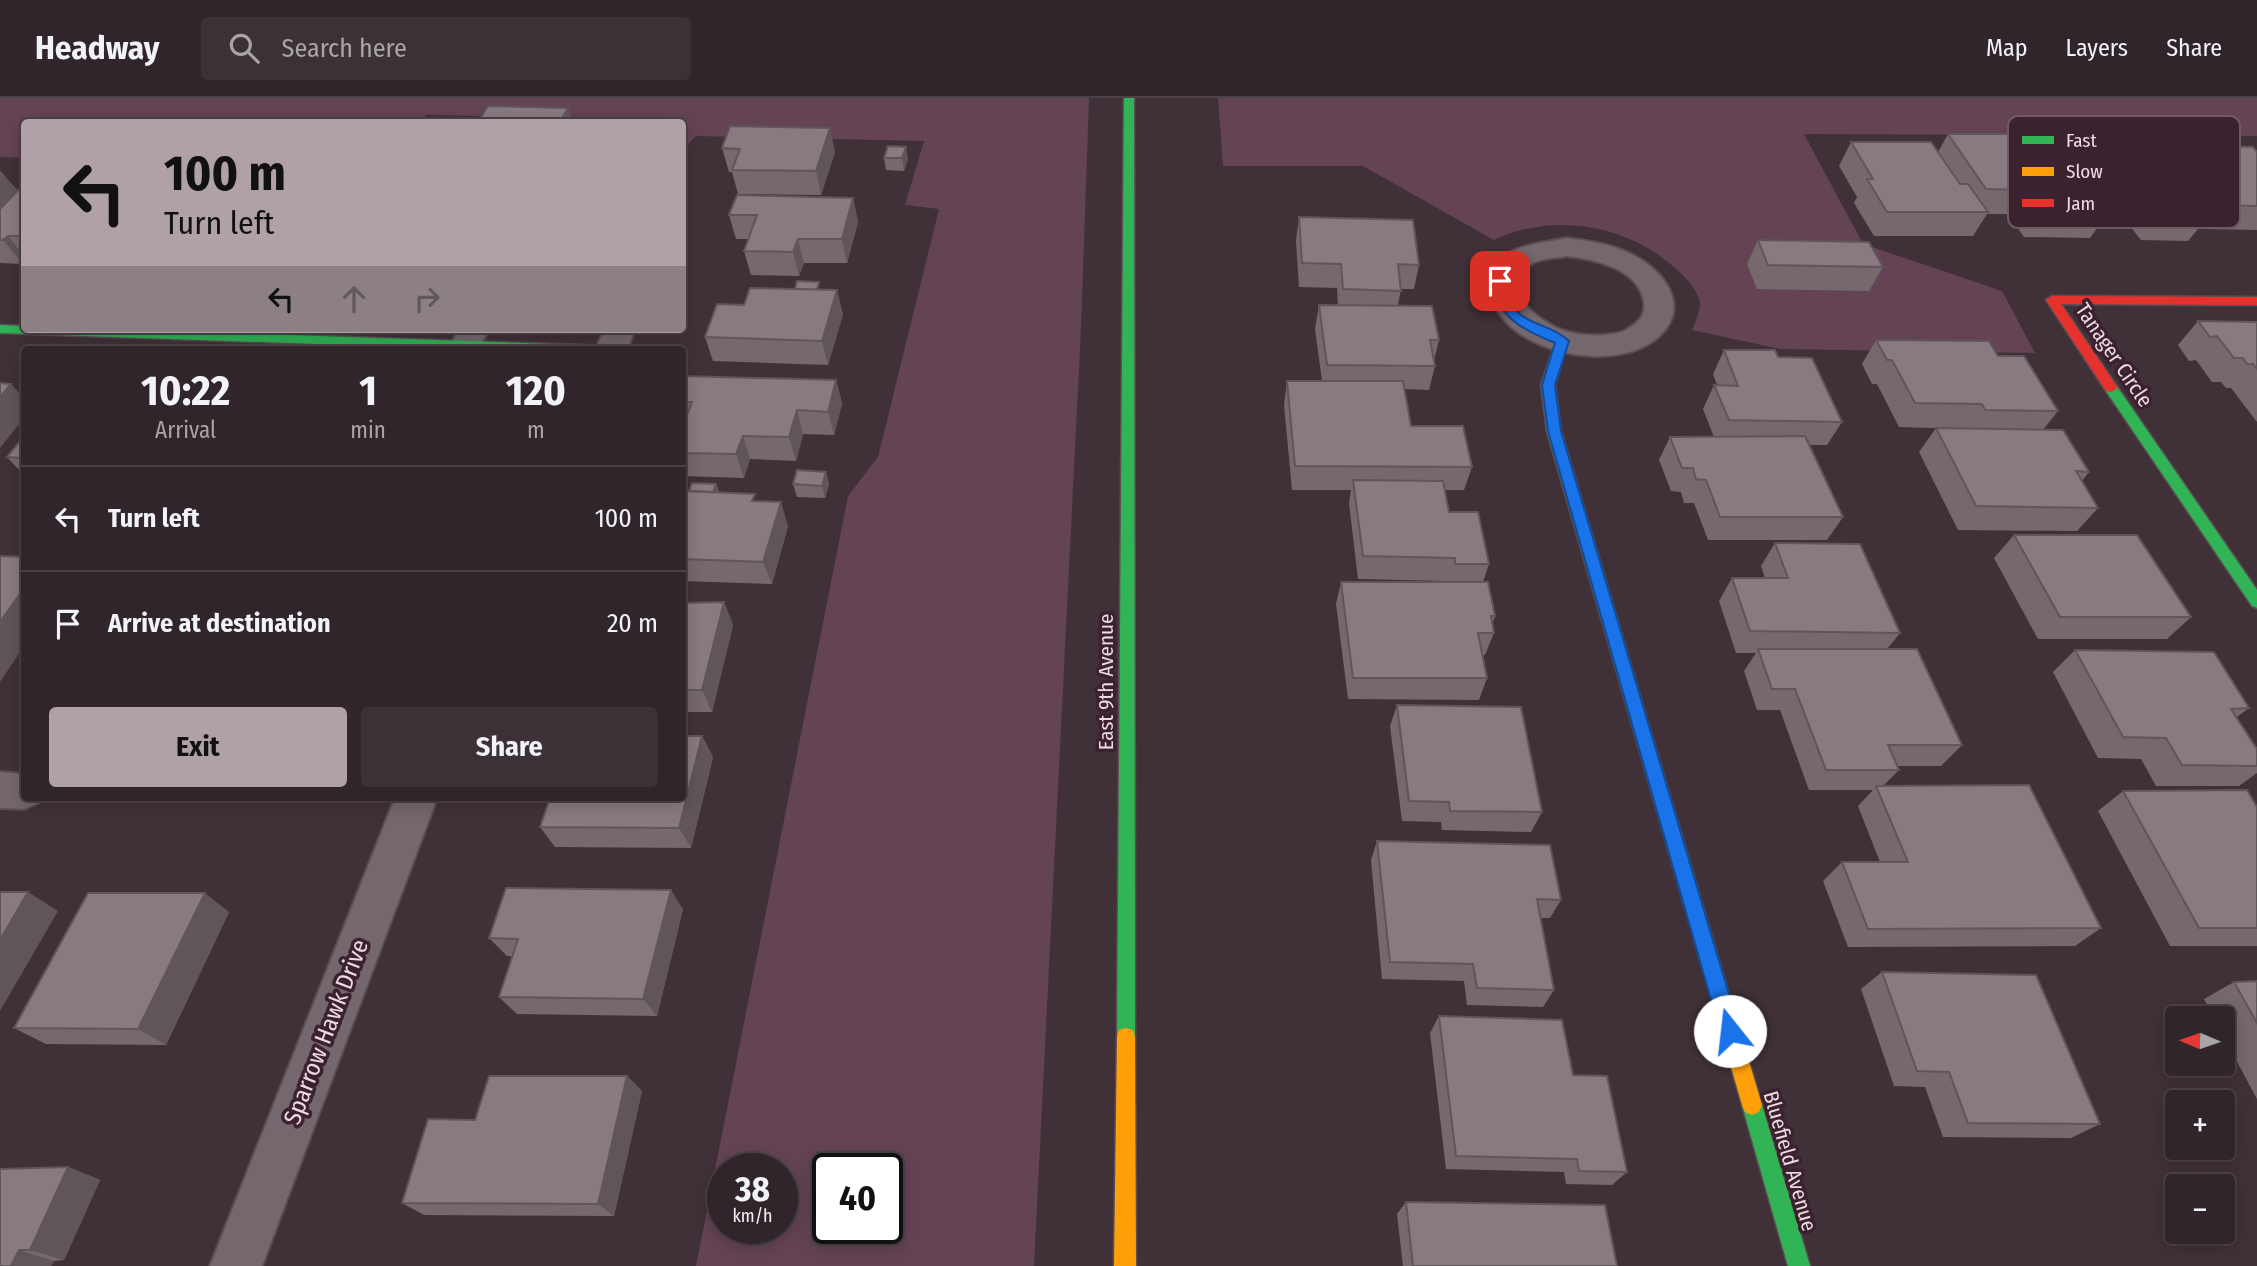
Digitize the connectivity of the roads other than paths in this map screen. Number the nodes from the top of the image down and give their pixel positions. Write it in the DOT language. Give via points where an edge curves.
graph roads {
  1 [pos="1129,98"];
  2 [pos="2257,301"];
  3 [pos="0,329"];
  4 [pos="21,329"];
  5 [pos="235,333"];
  6 [pos="470,337"];
  7 [pos="1562,341"];
  8 [pos="568,346"];
  9 [pos="2257,602"];
  10 [pos="0,790"];
  11 [pos="21,791"];
  12 [pos="415,801"];
  13 [pos="236,1266"];
  14 [pos="1125,1266"];
  15 [pos="1799,1266"];
  1 -- 14 [label="street, East 9th Avenue"];
  2 -- 9 [label="street, Tanager Circle" via="2052,300"];
  3 -- 4 [label="street"];
  5 -- 6 [label="street"];
  6 -- 8 [label="street"];
  7 -- 7 [label="street" via="1606,346 1648,332 1658,318 1661,302 1654,286 1618,258 1593,250 1542,248 1522,255 1507,266 1500,281 1501,297 1511,313 1529,327"];
  7 -- 15 [label="street, Bluefield Avenue" via="1548,385 1554,431"];
  10 -- 11 [label="street"];
  12 -- 13 [label="street, Sparrow Hawk Drive"];
}
